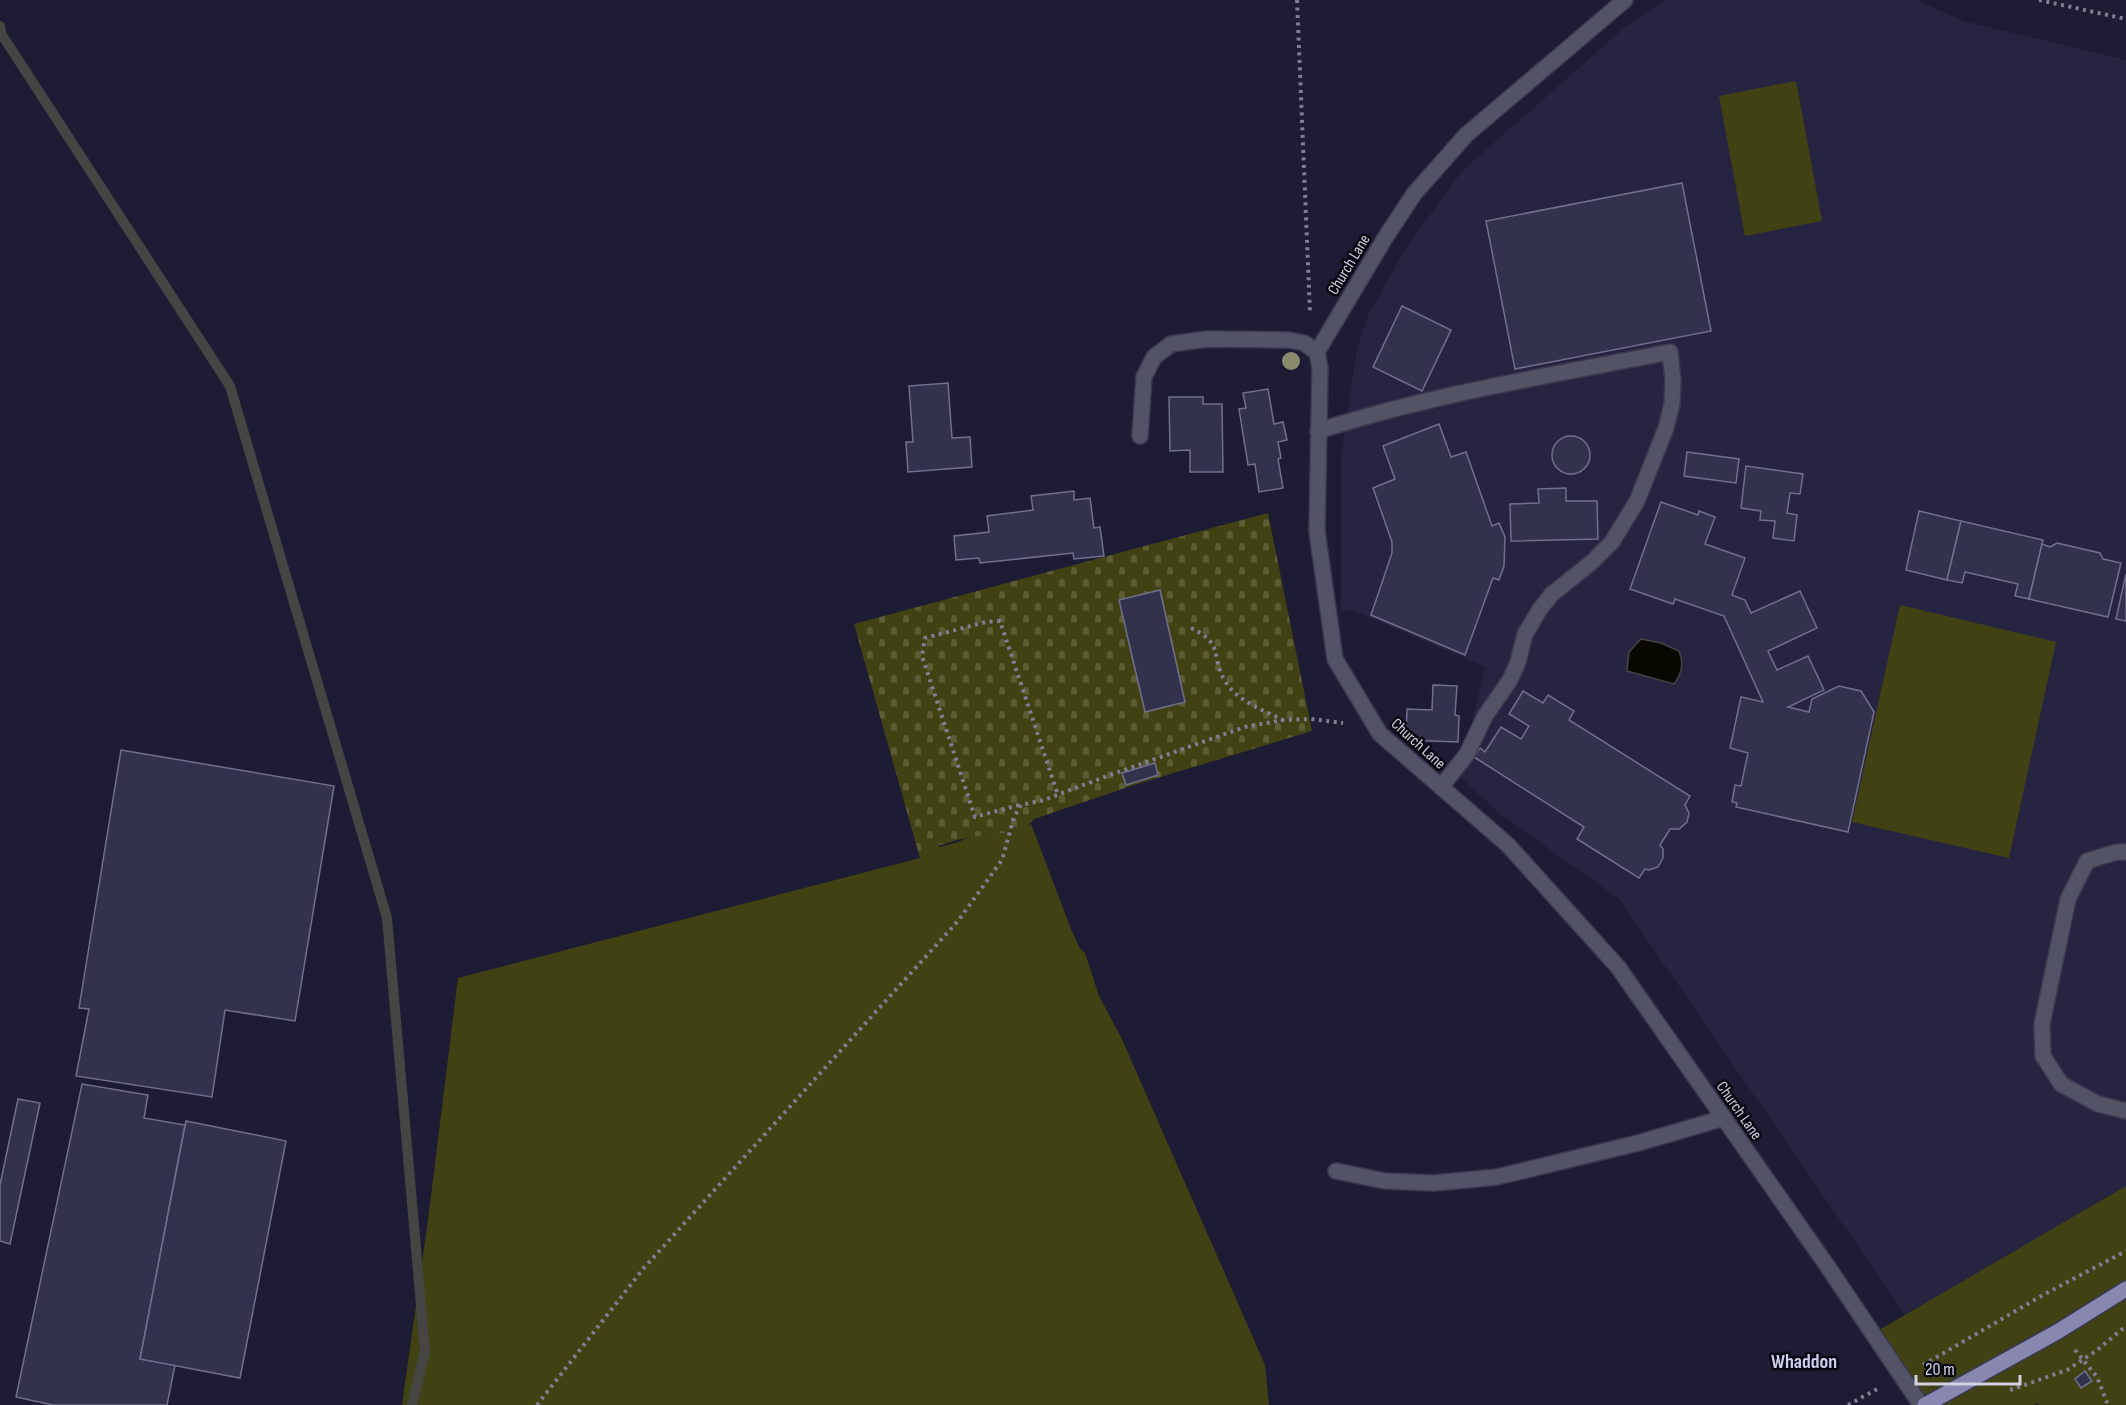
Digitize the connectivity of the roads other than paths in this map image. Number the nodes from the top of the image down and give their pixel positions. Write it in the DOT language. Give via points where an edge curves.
graph roads {
  1 [pos="1625,0"];
  2 [pos="1317,352"];
  3 [pos="1318,431"];
  4 [pos="1140,436"];
  5 [pos="1441,787"];
  6 [pos="2126,852"];
  7 [pos="2126,1111"];
  8 [pos="1724,1118"];
  9 [pos="1336,1171"];
  10 [pos="2126,1289"];
  11 [pos="1923,1405"];
  1 -- 2 [label="street, Church Lane" via="1466,135 1414,194"];
  2 -- 3 [label="street, Church Lane"];
  2 -- 4 [label="street" via="1304,343 1288,340 1207,339 1170,344 1154,357 1144,377"];
  3 -- 5 [label="street, Church Lane" via="1317,531 1335,659 1380,734"];
  3 -- 5 [label="street" via="1446,395 1670,352 1672,404 1637,501 1612,542 1540,609 1525,634 1510,680 1485,716 1467,754"];
  5 -- 8 [label="street, Church Lane" via="1508,845 1618,967"];
  6 -- 7 [label="street" via="2087,861 2068,899 2042,1024 2043,1056 2061,1084 2098,1104"];
  8 -- 9 [label="street" via="1497,1177 1434,1183 1385,1181"];
  8 -- 11 [label="street, Church Lane"];
  10 -- 11 [label="main road" via="2057,1332"];
}
